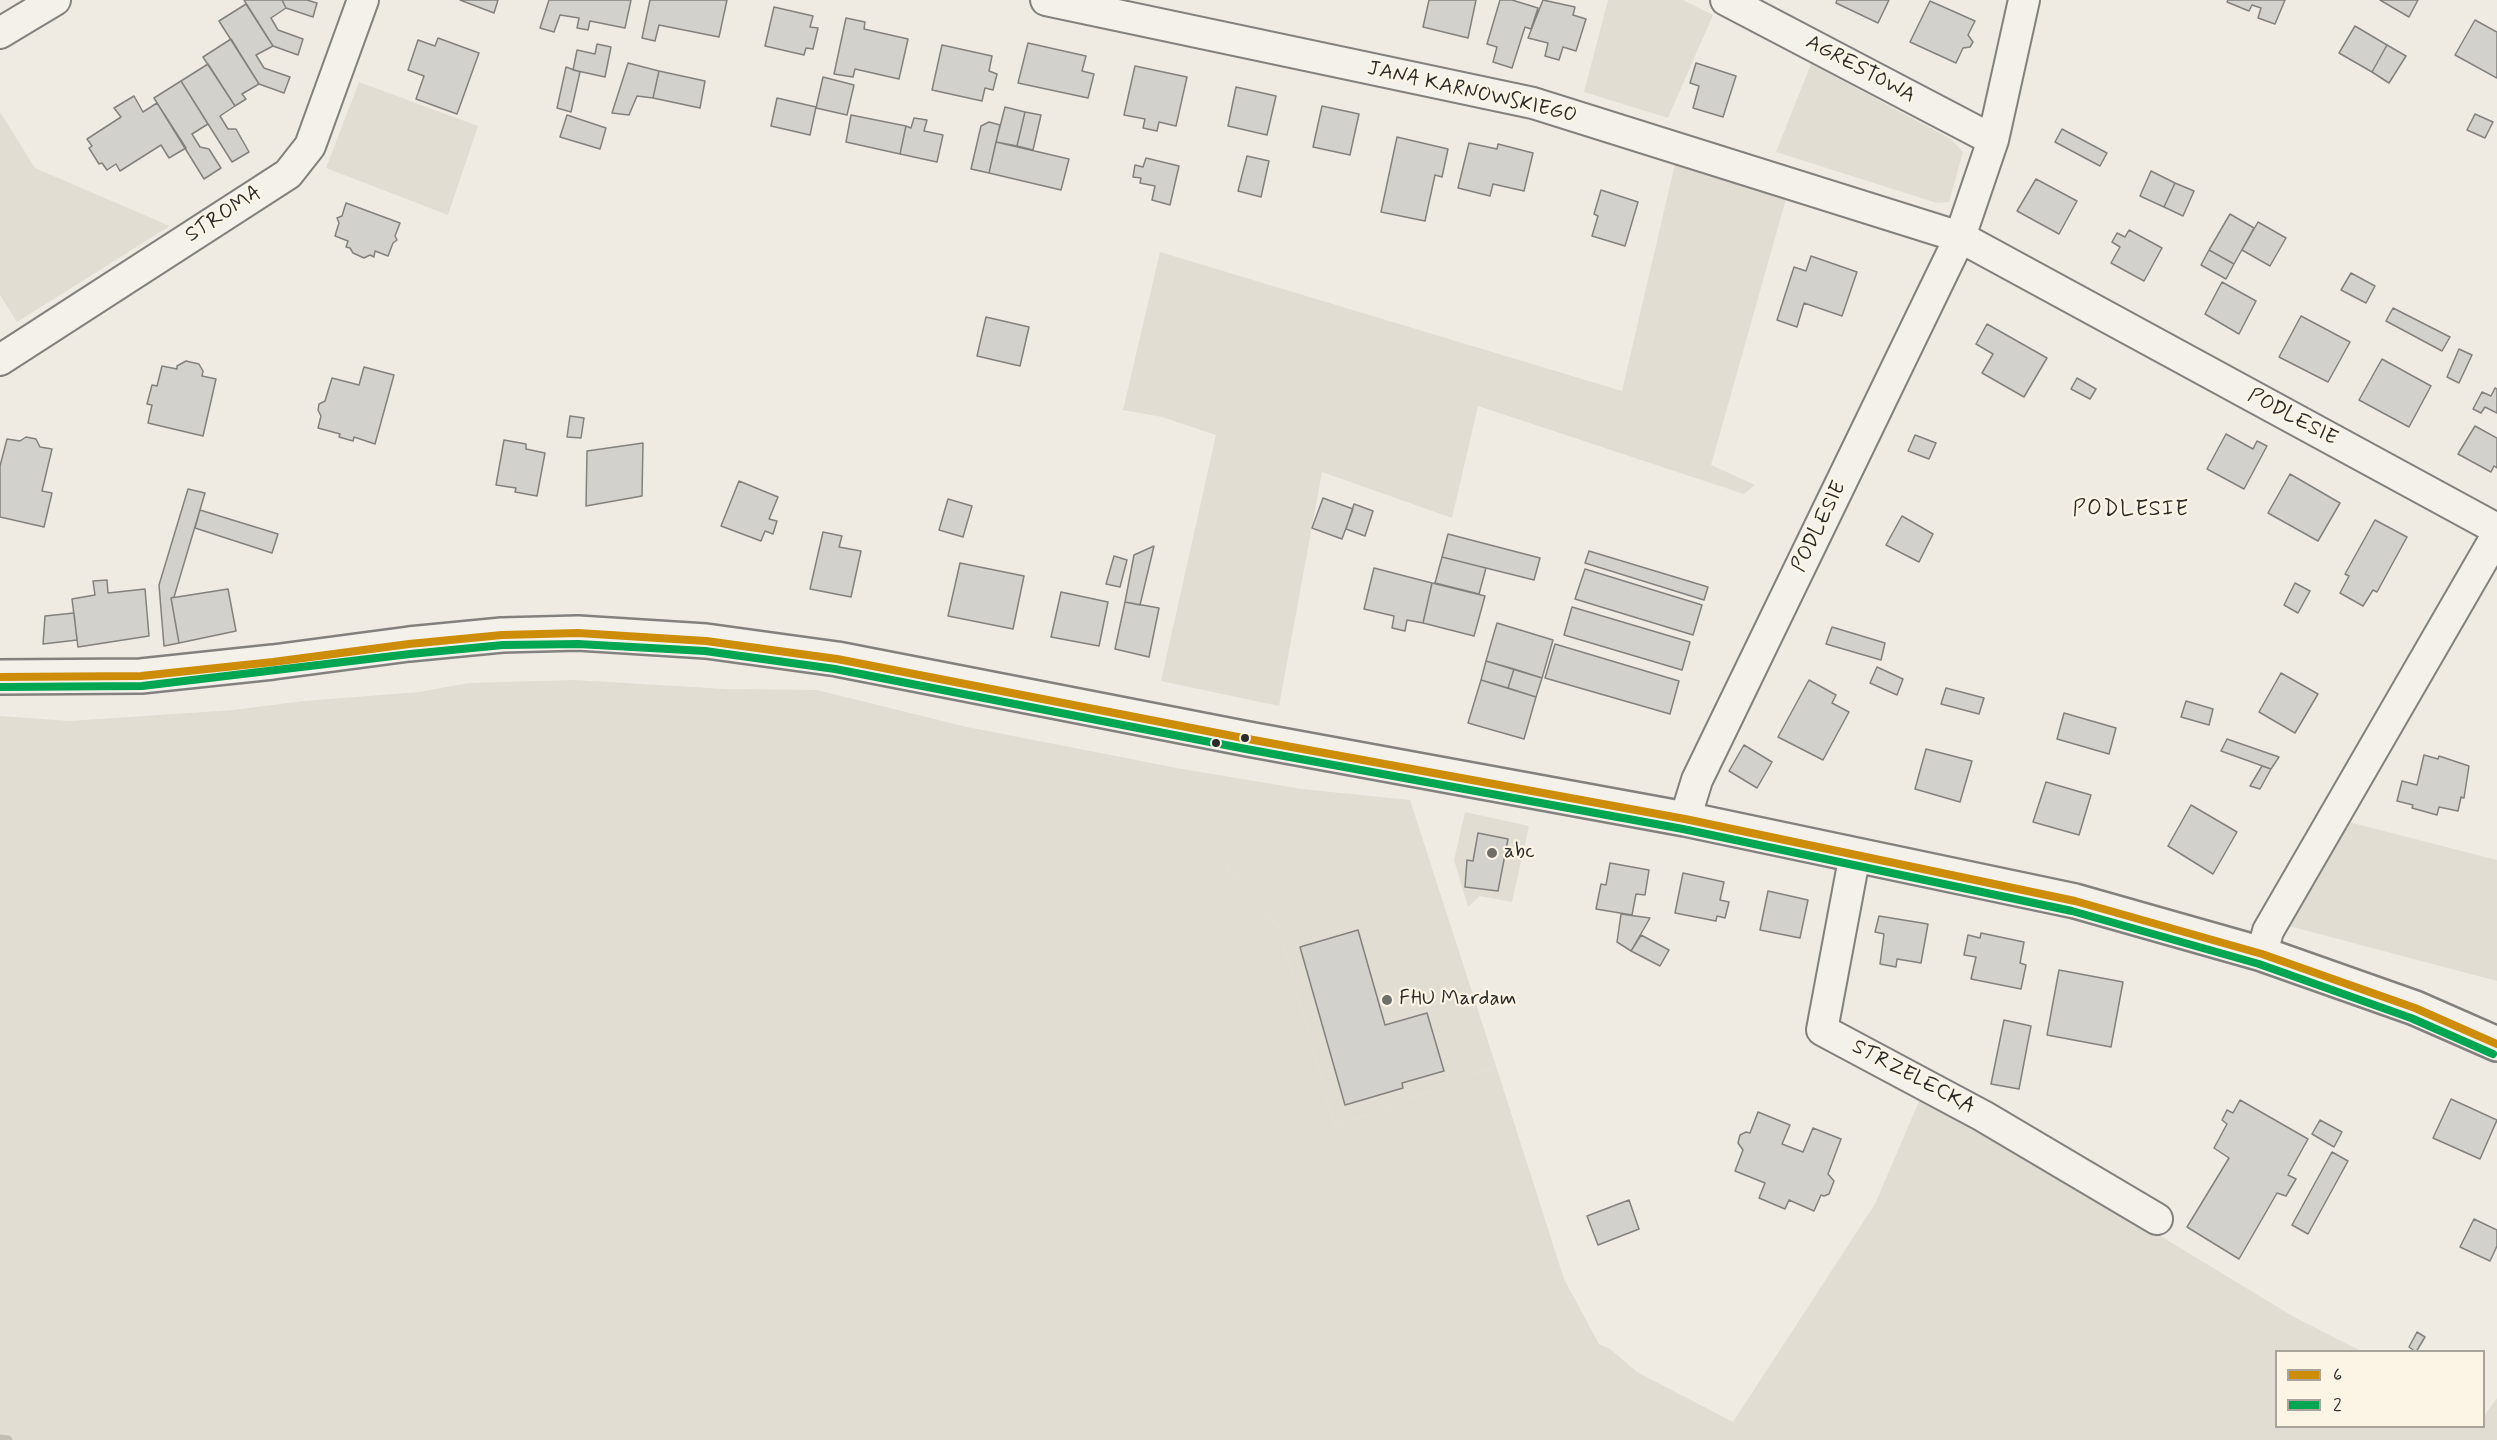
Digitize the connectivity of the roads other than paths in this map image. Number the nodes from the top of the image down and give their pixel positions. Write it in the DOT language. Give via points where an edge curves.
graph roads {
  1 [pos="55,0"];
  2 [pos="363,0"];
  3 [pos="1046,0"];
  4 [pos="1726,0"];
  5 [pos="2024,0"];
  6 [pos="0,33"];
  7 [pos="1994,140"];
  8 [pos="1960,237"];
  9 [pos="0,360"];
  10 [pos="2497,529"];
  11 [pos="2497,535"];
  12 [pos="0,677"];
  13 [pos="1686,819"];
  14 [pos="1855,854"];
  15 [pos="2262,954"];
  16 [pos="2497,1044"];
  17 [pos="2157,1219"];
  1 -- 6 [label="street"];
  2 -- 9 [label="street, STROMA" via="310,146 288,174"];
  3 -- 8 [label="street, JANA KARNOWSKIEGO" via="1533,103"];
  4 -- 7 [label="street, AGRESTOWA"];
  5 -- 7 [label="street, PODLESIE"];
  7 -- 8 [label="street, PODLESIE"];
  8 -- 10 [label="street, PODLESIE"];
  8 -- 13 [label="street, PODLESIE" via="1697,780"];
  11 -- 15 [label="street" via="2268,931"];
  12 -- 13 [label="street" via="141,676 502,635 578,633 706,641 837,659"];
  13 -- 14 [label="street"];
  14 -- 15 [label="street" via="2075,901"];
  14 -- 17 [label="street, STRZELECKA" via="1822,1030 1983,1116"];
  15 -- 16 [label="street" via="2415,1008"];
}
